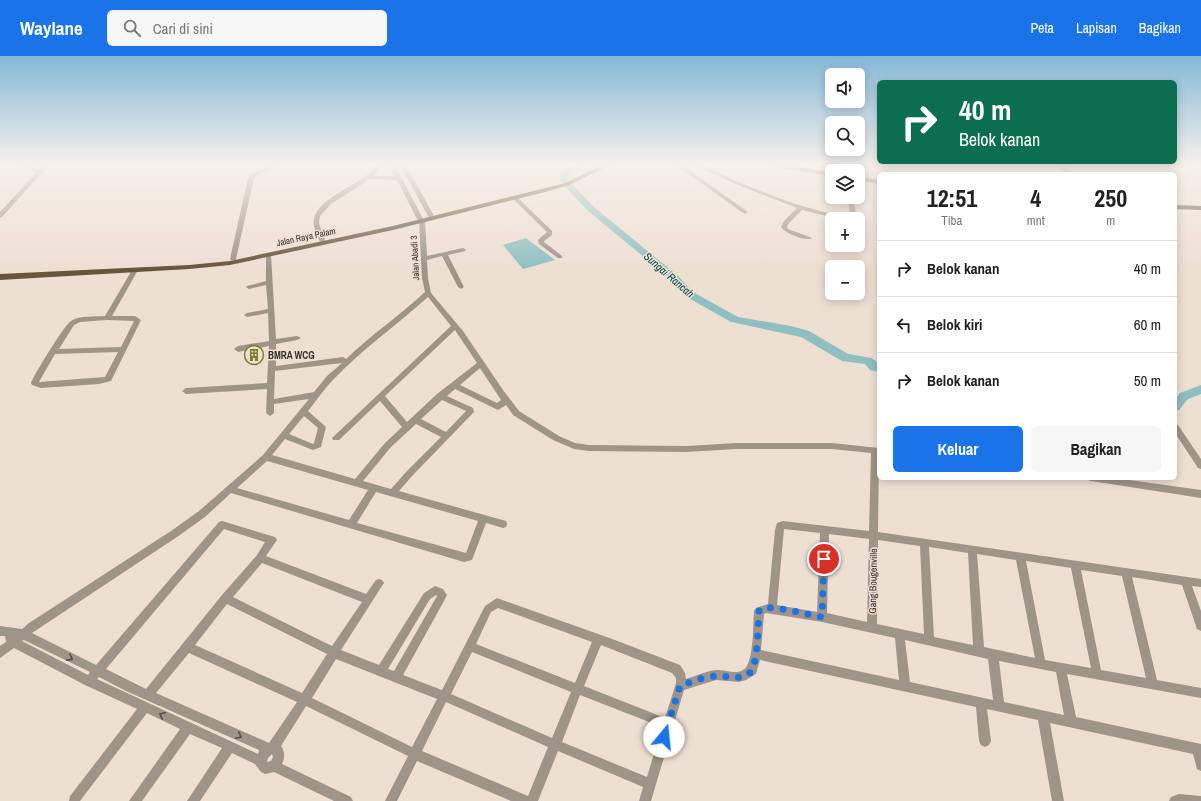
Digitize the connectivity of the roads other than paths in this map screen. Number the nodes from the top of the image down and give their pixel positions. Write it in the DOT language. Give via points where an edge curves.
graph roads {
  1 [pos="14,200"];
  2 [pos="246,200"];
  3 [pos="332,200"];
  4 [pos="410,200"];
  5 [pos="422,200"];
  6 [pos="500,200"];
  7 [pos="507,200"];
  8 [pos="517,200"];
  9 [pos="728,200"];
  10 [pos="780,200"];
  11 [pos="1177,207"];
  12 [pos="470,208"];
  13 [pos="800,208"];
  14 [pos="1201,208"];
  15 [pos="1177,211"];
  16 [pos="745,212"];
  17 [pos="1201,213"];
  18 [pos="0,216"];
  19 [pos="431,216"];
  20 [pos="825,216"];
  21 [pos="421,220"];
  22 [pos="809,238"];
  23 [pos="323,242"];
  24 [pos="463,250"];
  25 [pos="444,254"];
  26 [pos="268,255"];
  27 [pos="560,257"];
  28 [pos="233,259"];
  29 [pos="424,259"];
  30 [pos="135,270"];
  31 [pos="0,273"];
  32 [pos="0,277"];
  33 [pos="270,282"];
  34 [pos="461,286"];
  35 [pos="249,287"];
  36 [pos="428,292"];
  37 [pos="272,310"];
  38 [pos="247,315"];
  39 [pos="107,318"];
  40 [pos="455,326"];
  41 [pos="298,338"];
  42 [pos="273,342"];
  43 [pos="124,349"];
  44 [pos="238,349"];
  45 [pos="52,352"];
  46 [pos="343,360"];
  47 [pos="479,361"];
  48 [pos="273,369"];
  49 [pos="456,382"];
  50 [pos="272,386"];
  51 [pos="186,391"];
  52 [pos="313,395"];
  53 [pos="381,396"];
  54 [pos="440,396"];
  55 [pos="506,400"];
  56 [pos="271,402"];
  57 [pos="304,412"];
  58 [pos="270,413"];
  59 [pos="415,420"];
  60 [pos="407,428"];
  61 [pos="1177,430"];
  62 [pos="283,436"];
  63 [pos="447,436"];
  64 [pos="336,438"];
  65 [pos="877,451"];
  66 [pos="266,457"];
  67 [pos="1201,466"];
  68 [pos="1105,480"];
  69 [pos="357,483"];
  70 [pos="374,488"];
  71 [pos="229,489"];
  72 [pos="392,493"];
  73 [pos="1201,494"];
  74 [pos="484,518"];
  75 [pos="351,524"];
  76 [pos="503,524"];
  77 [pos="825,530"];
  78 [pos="873,535"];
  79 [pos="924,542"];
  80 [pos="972,550"];
  81 [pos="1020,557"];
  82 [pos="260,558"];
  83 [pos="1075,565"];
  84 [pos="1126,572"];
  85 [pos="1186,581"];
  86 [pos="380,583"];
  87 [pos="1201,584"];
  88 [pos="225,598"];
  89 [pos="369,600"];
  90 [pos="772,609"];
  91 [pos="417,613"];
  92 [pos="822,617"];
  93 [pos="430,618"];
  94 [pos="1201,626"];
  95 [pos="872,628"];
  96 [pos="2,632"];
  97 [pos="899,633"];
  98 [pos="23,634"];
  99 [pos="598,638"];
  100 [pos="929,640"];
  101 [pos="13,642"];
  102 [pos="45,645"];
  103 [pos="469,646"];
  104 [pos="188,647"];
  105 [pos="396,647"];
  106 [pos="979,652"];
  107 [pos="0,653"];
  108 [pos="335,653"];
  109 [pos="410,653"];
  110 [pos="36,654"];
  111 [pos="756,654"];
  112 [pos="993,655"];
  113 [pos="1041,664"];
  114 [pos="1060,667"];
  115 [pos="381,671"];
  116 [pos="98,672"];
  117 [pos="1097,674"];
  118 [pos="396,677"];
  119 [pos="89,681"];
  120 [pos="1153,684"];
  121 [pos="680,686"];
  122 [pos="905,686"];
  123 [pos="578,689"];
  124 [pos="1201,693"];
  125 [pos="148,695"];
  126 [pos="444,696"];
  127 [pos="305,700"];
  128 [pos="981,702"];
  129 [pos="999,706"];
  130 [pos="145,707"];
  131 [pos="1044,716"];
  132 [pos="1071,722"];
  133 [pos="213,724"];
  134 [pos="668,724"];
  135 [pos="188,727"];
  136 [pos="204,734"];
  137 [pos="985,741"];
  138 [pos="556,745"];
  139 [pos="230,746"];
  140 [pos="271,749"];
  141 [pos="1199,749"];
  142 [pos="415,754"];
  143 [pos="261,761"];
  144 [pos="1201,764"];
  145 [pos="274,766"];
  146 [pos="650,784"];
  147 [pos="74,800"];
  148 [pos="135,801"];
  149 [pos="193,801"];
  150 [pos="347,801"];
  151 [pos="391,801"];
  152 [pos="526,801"];
  153 [pos="532,801"];
  154 [pos="645,801"];
  155 [pos="1058,801"];
  156 [pos="1175,801"];
  157 [pos="1198,801"];
  1 -- 18 [label="street"];
  2 -- 28 [label="street"];
  3 -- 23 [label="street" via="316,218"];
  4 -- 21 [label="street"];
  5 -- 19 [label="street"];
  6 -- 12 [label="main road, Jalan Raya Palam"];
  7 -- 12 [label="main road, Jalan Raya Palam"];
  8 -- 27 [label="street" via="550,232 541,243"];
  9 -- 16 [label="street"];
  10 -- 13 [label="street"];
  11 -- 14 [label="main road"];
  12 -- 19 [label="main road, Jalan Raya Palam"];
  12 -- 21 [label="main road, Jalan Raya Palam"];
  13 -- 20 [label="street"];
  13 -- 22 [label="street" via="784,227"];
  15 -- 17 [label="main road"];
  19 -- 21 [label="main road, Jalan Raya Palam"];
  21 -- 23 [label="main road, Jalan Raya Palam"];
  21 -- 29 [label="street, Jalan Abadi 3"];
  23 -- 26 [label="main road, Jalan Raya Palam"];
  23 -- 28 [label="main road, Jalan Raya Palam"];
  24 -- 25 [label="street"];
  25 -- 29 [label="street"];
  25 -- 34 [label="street"];
  26 -- 30 [label="main road, Jalan Raya Palam" via="217,264"];
  26 -- 33 [label="street"];
  28 -- 31 [label="main road, Jalan Raya Palam" via="187,264"];
  29 -- 36 [label="street, Jalan Abadi 3"];
  30 -- 32 [label="main road, Jalan Raya Palam"];
  30 -- 39 [label="street"];
  33 -- 35 [label="street"];
  33 -- 37 [label="street"];
  36 -- 40 [label="street"];
  36 -- 57 [label="street" via="412,309 381,332 330,378"];
  37 -- 38 [label="street"];
  37 -- 42 [label="street"];
  39 -- 43 [label="street" via="138,319"];
  39 -- 45 [label="street" via="74,322"];
  40 -- 47 [label="street"];
  40 -- 53 [label="street"];
  41 -- 42 [label="street"];
  42 -- 44 [label="street"];
  42 -- 48 [label="street"];
  43 -- 45 [label="street"];
  43 -- 45 [label="street" via="106,380 36,384"];
  46 -- 48 [label="street"];
  47 -- 49 [label="street"];
  47 -- 55 [label="street"];
  48 -- 50 [label="street"];
  49 -- 54 [label="street"];
  49 -- 55 [label="street" via="498,407"];
  50 -- 51 [label="street"];
  50 -- 56 [label="street"];
  52 -- 56 [label="street"];
  53 -- 60 [label="street"];
  53 -- 64 [label="street"];
  54 -- 59 [label="street"];
  54 -- 63 [label="street" via="470,410"];
  55 -- 65 [label="street" via="516,413 574,446 686,449 832,446"];
  56 -- 58 [label="street"];
  57 -- 62 [label="street"];
  57 -- 62 [label="street" via="322,427 318,445 313,446"];
  59 -- 60 [label="street"];
  59 -- 63 [label="street"];
  60 -- 69 [label="street" via="388,445"];
  61 -- 67 [label="street"];
  62 -- 66 [label="street"];
  63 -- 72 [label="street"];
  65 -- 78 [label="street, Gang Bougenville"];
  66 -- 69 [label="street"];
  66 -- 71 [label="street"];
  68 -- 73 [label="street"];
  69 -- 70 [label="street"];
  70 -- 72 [label="street"];
  70 -- 75 [label="street"];
  71 -- 75 [label="street"];
  71 -- 98 [label="street" via="183,528"];
  72 -- 74 [label="street"];
  74 -- 75 [label="street" via="466,558"];
  74 -- 76 [label="street"];
  77 -- 78 [label="street"];
  77 -- 90 [label="street" via="780,526"];
  77 -- 92 [label="street"];
  78 -- 79 [label="street"];
  78 -- 95 [label="street, Gang Bougenville"];
  79 -- 80 [label="street"];
  79 -- 100 [label="street"];
  80 -- 81 [label="street"];
  80 -- 106 [label="street"];
  81 -- 83 [label="street"];
  81 -- 113 [label="street"];
  82 -- 88 [label="street"];
  82 -- 89 [label="street"];
  82 -- 116 [label="street" via="272,540 222,526"];
  83 -- 84 [label="street"];
  83 -- 117 [label="street"];
  84 -- 85 [label="street"];
  84 -- 120 [label="street"];
  85 -- 87 [label="street"];
  85 -- 94 [label="street"];
  86 -- 89 [label="street"];
  88 -- 104 [label="street"];
  88 -- 108 [label="street"];
  89 -- 108 [label="street"];
  90 -- 92 [label="street"];
  90 -- 111 [label="street" via="763,608 759,611"];
  91 -- 93 [label="street"];
  91 -- 93 [label="street" via="431,592 440,592 441,598"];
  91 -- 105 [label="street"];
  92 -- 95 [label="street"];
  93 -- 109 [label="street"];
  95 -- 97 [label="street"];
  96 -- 98 [label="street"];
  96 -- 101 [label="street"];
  97 -- 100 [label="street"];
  97 -- 122 [label="street"];
  98 -- 101 [label="street"];
  98 -- 102 [label="street"];
  99 -- 103 [label="street" via="498,603 488,609"];
  99 -- 121 [label="street" via="676,669 681,677"];
  99 -- 123 [label="street"];
  100 -- 106 [label="street"];
  101 -- 107 [label="street"];
  101 -- 110 [label="street"];
  102 -- 110 [label="street"];
  102 -- 116 [label="street, one-way"];
  103 -- 123 [label="street"];
  103 -- 126 [label="street"];
  104 -- 125 [label="street"];
  104 -- 127 [label="street"];
  105 -- 109 [label="street"];
  105 -- 115 [label="street"];
  106 -- 112 [label="street"];
  108 -- 115 [label="street"];
  108 -- 127 [label="street"];
  109 -- 118 [label="street"];
  110 -- 119 [label="street"];
  111 -- 121 [label="street" via="752,670 746,676 716,676"];
  111 -- 122 [label="street"];
  112 -- 113 [label="street"];
  112 -- 129 [label="street"];
  113 -- 114 [label="street"];
  114 -- 117 [label="street"];
  114 -- 132 [label="street"];
  115 -- 118 [label="street"];
  116 -- 119 [label="street"];
  116 -- 125 [label="street"];
  117 -- 120 [label="street"];
  118 -- 126 [label="street"];
  119 -- 130 [label="street"];
  120 -- 124 [label="street"];
  121 -- 134 [label="street"];
  122 -- 128 [label="street"];
  123 -- 134 [label="street"];
  123 -- 138 [label="street"];
  125 -- 133 [label="street"];
  126 -- 138 [label="street"];
  126 -- 142 [label="street"];
  127 -- 140 [label="street"];
  127 -- 142 [label="street"];
  128 -- 129 [label="street"];
  128 -- 137 [label="street"];
  129 -- 131 [label="street"];
  135 -- 130 [label="street, one-way"];
  130 -- 147 [label="street"];
  131 -- 132 [label="street"];
  131 -- 155 [label="street"];
  132 -- 141 [label="street"];
  133 -- 136 [label="street"];
  133 -- 140 [label="street, one-way"];
  134 -- 146 [label="street"];
  135 -- 136 [label="street"];
  135 -- 148 [label="street"];
  136 -- 139 [label="street"];
  138 -- 146 [label="street"];
  138 -- 153 [label="street"];
  139 -- 143 [label="street"];
  139 -- 149 [label="street"];
  140 -- 143 [label="street" via="263,754"];
  140 -- 145 [label="street" via="278,750 280,755"];
  141 -- 144 [label="street"];
  142 -- 151 [label="street"];
  142 -- 152 [label="street"];
  143 -- 145 [label="street" via="265,768"];
  145 -- 150 [label="street"];
  146 -- 154 [label="street"];
  156 -- 157 [label="street"];
}
